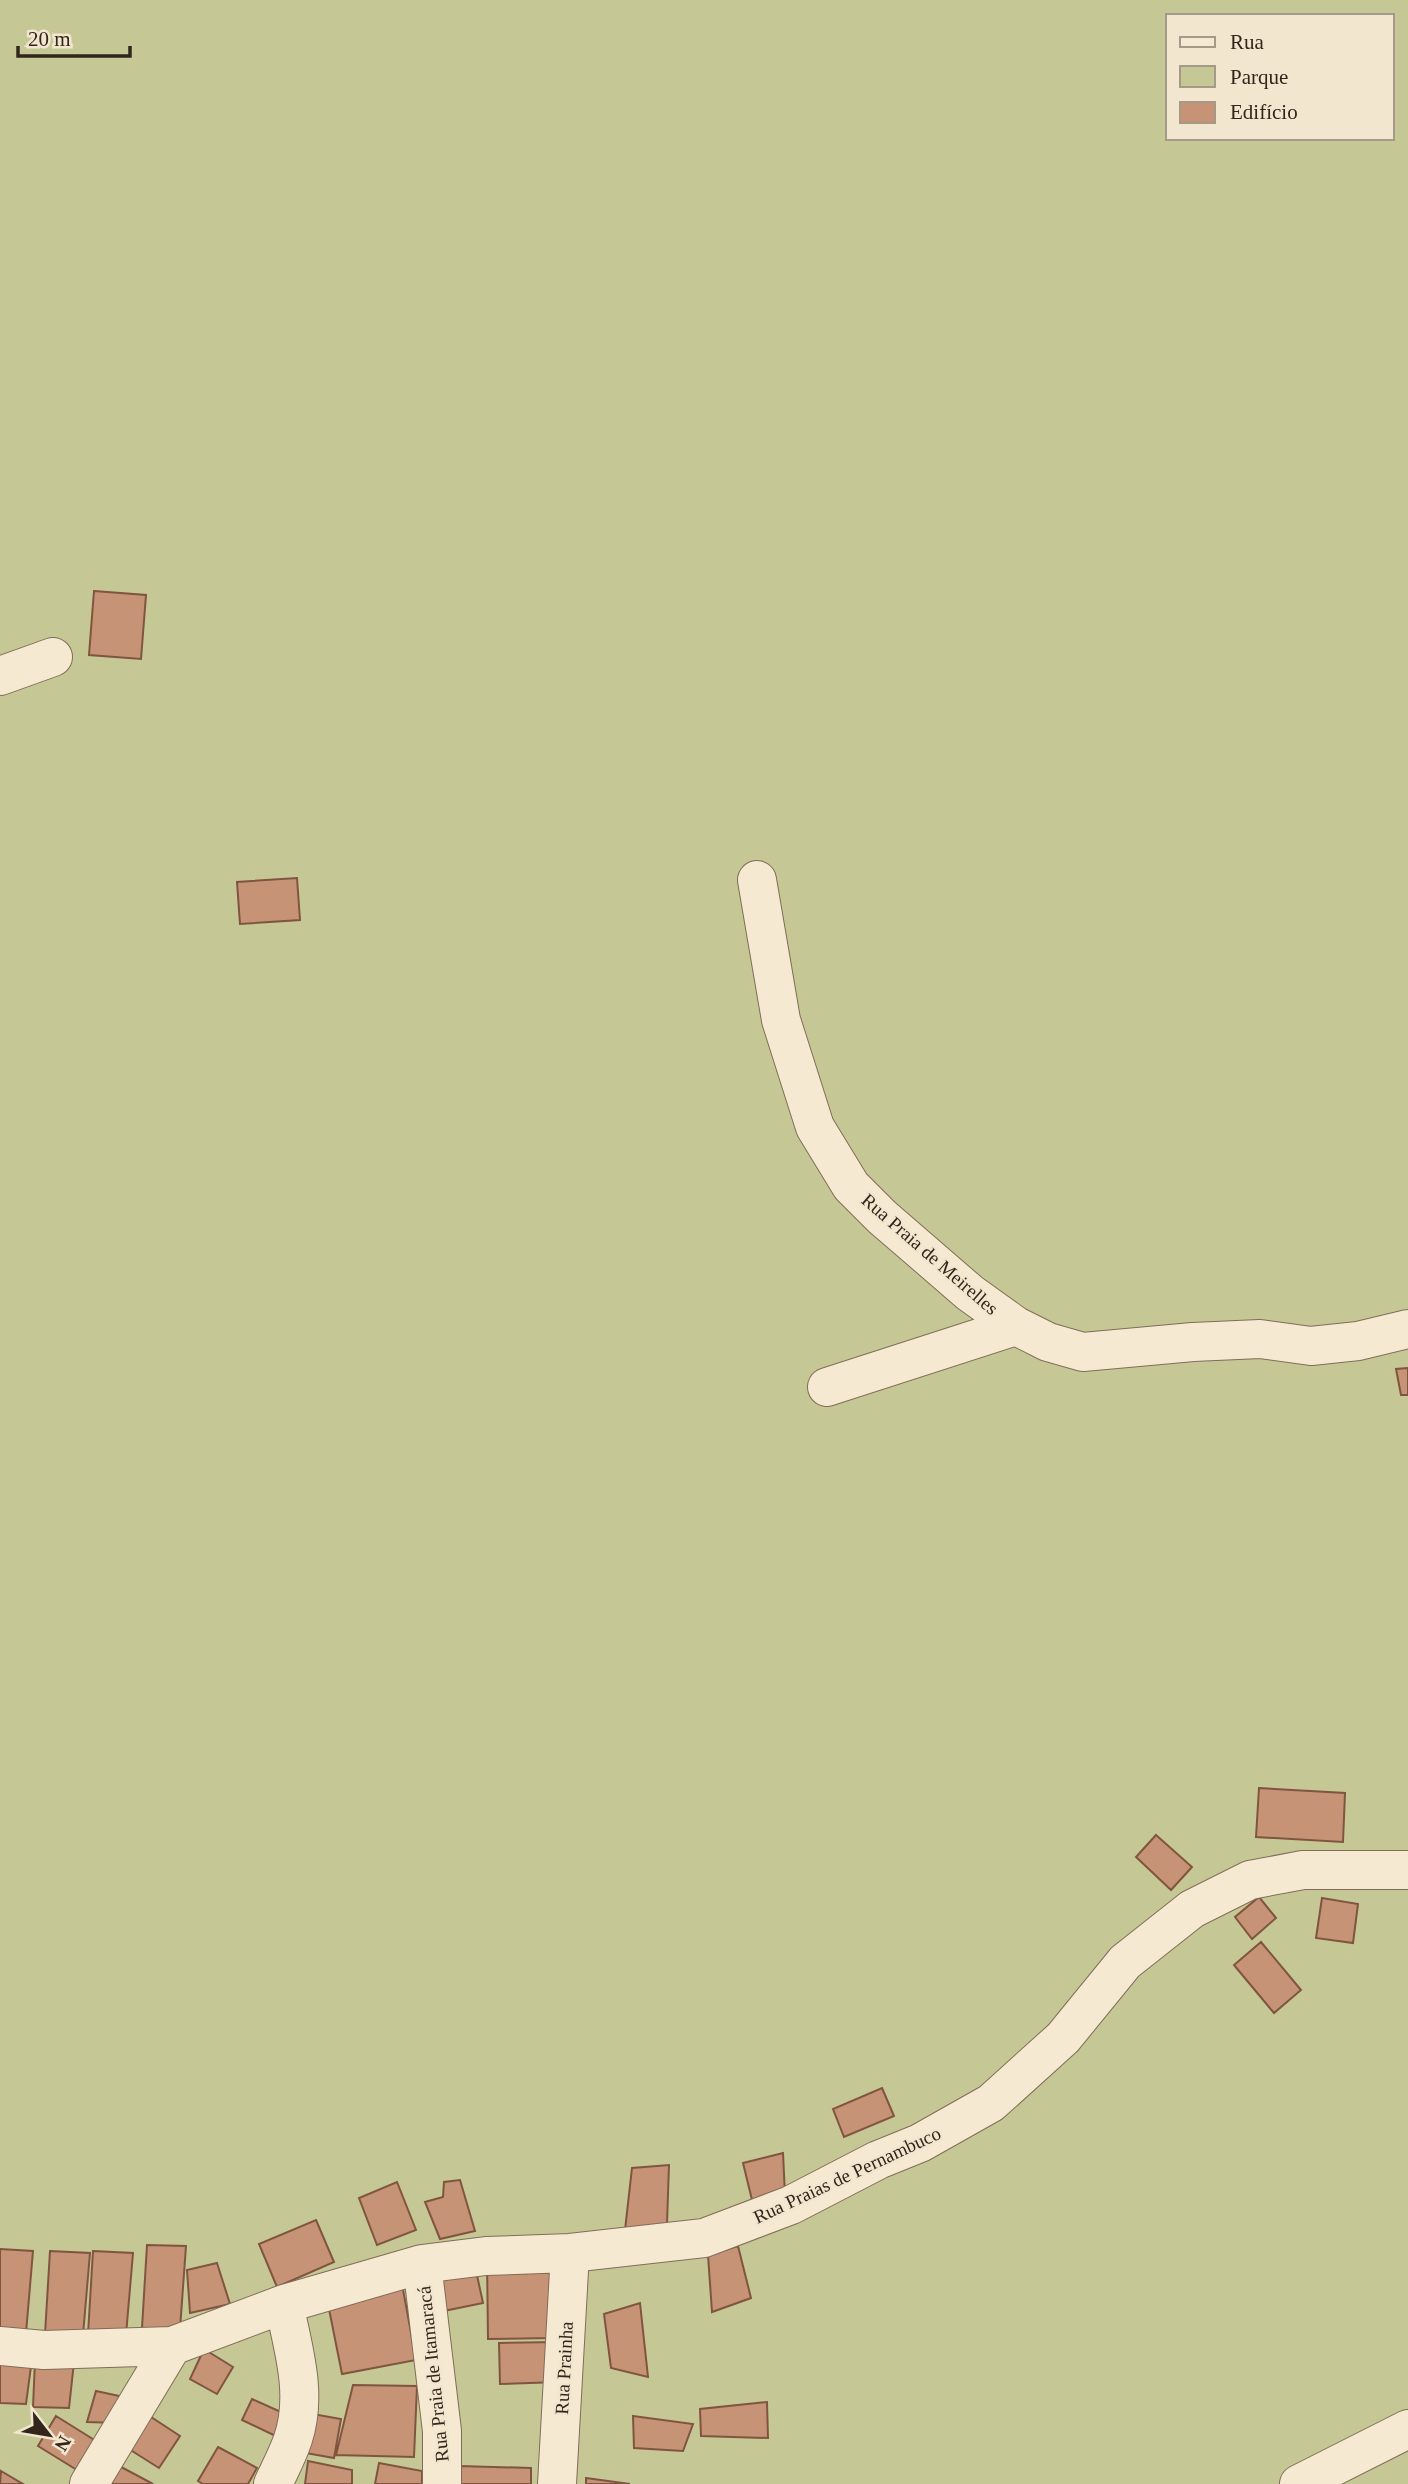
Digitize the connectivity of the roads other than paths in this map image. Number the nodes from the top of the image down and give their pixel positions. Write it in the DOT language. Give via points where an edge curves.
graph roads {
  1 [pos="52,657"];
  2 [pos="0,676"];
  3 [pos="757,880"];
  4 [pos="1016,1326"];
  5 [pos="1408,1329"];
  6 [pos="827,1387"];
  7 [pos="1408,1870"];
  8 [pos="570,2253"];
  9 [pos="422,2264"];
  10 [pos="284,2304"];
  11 [pos="0,2346"];
  12 [pos="172,2346"];
  13 [pos="1408,2429"];
  14 [pos="89,2484"];
  15 [pos="273,2484"];
  16 [pos="442,2484"];
  17 [pos="557,2484"];
  18 [pos="1299,2484"];
  1 -- 2 [label="street"];
  3 -- 4 [label="street, Rua Praia de Meirelles" via="781,1020 815,1127 851,1186 970,1293"];
  4 -- 5 [label="street, Rua Praia de Meirelles" via="1083,1352 1260,1339 1311,1346"];
  4 -- 6 [label="street"];
  7 -- 8 [label="street, Rua Praias de Pernambuco" via="1303,1870 1250,1880 1192,1909 1134,1954 1063,2038 991,2103 920,2143 791,2205 704,2238"];
  8 -- 9 [label="street, Rua Praias de Pernambuco"];
  8 -- 17 [label="street, Rua Prainha"];
  9 -- 10 [label="street, Rua Praias de Pernambuco"];
  9 -- 16 [label="street, Rua Praia de Itamaracá" via="442,2431"];
  10 -- 12 [label="street, Rua Praias de Pernambuco"];
  10 -- 15 [label="street" via="300,2403 293,2437"];
  11 -- 12 [label="street, Rua Praias de Pernambuco" via="44,2350"];
  12 -- 14 [label="street"];
  13 -- 18 [label="street"];
}
